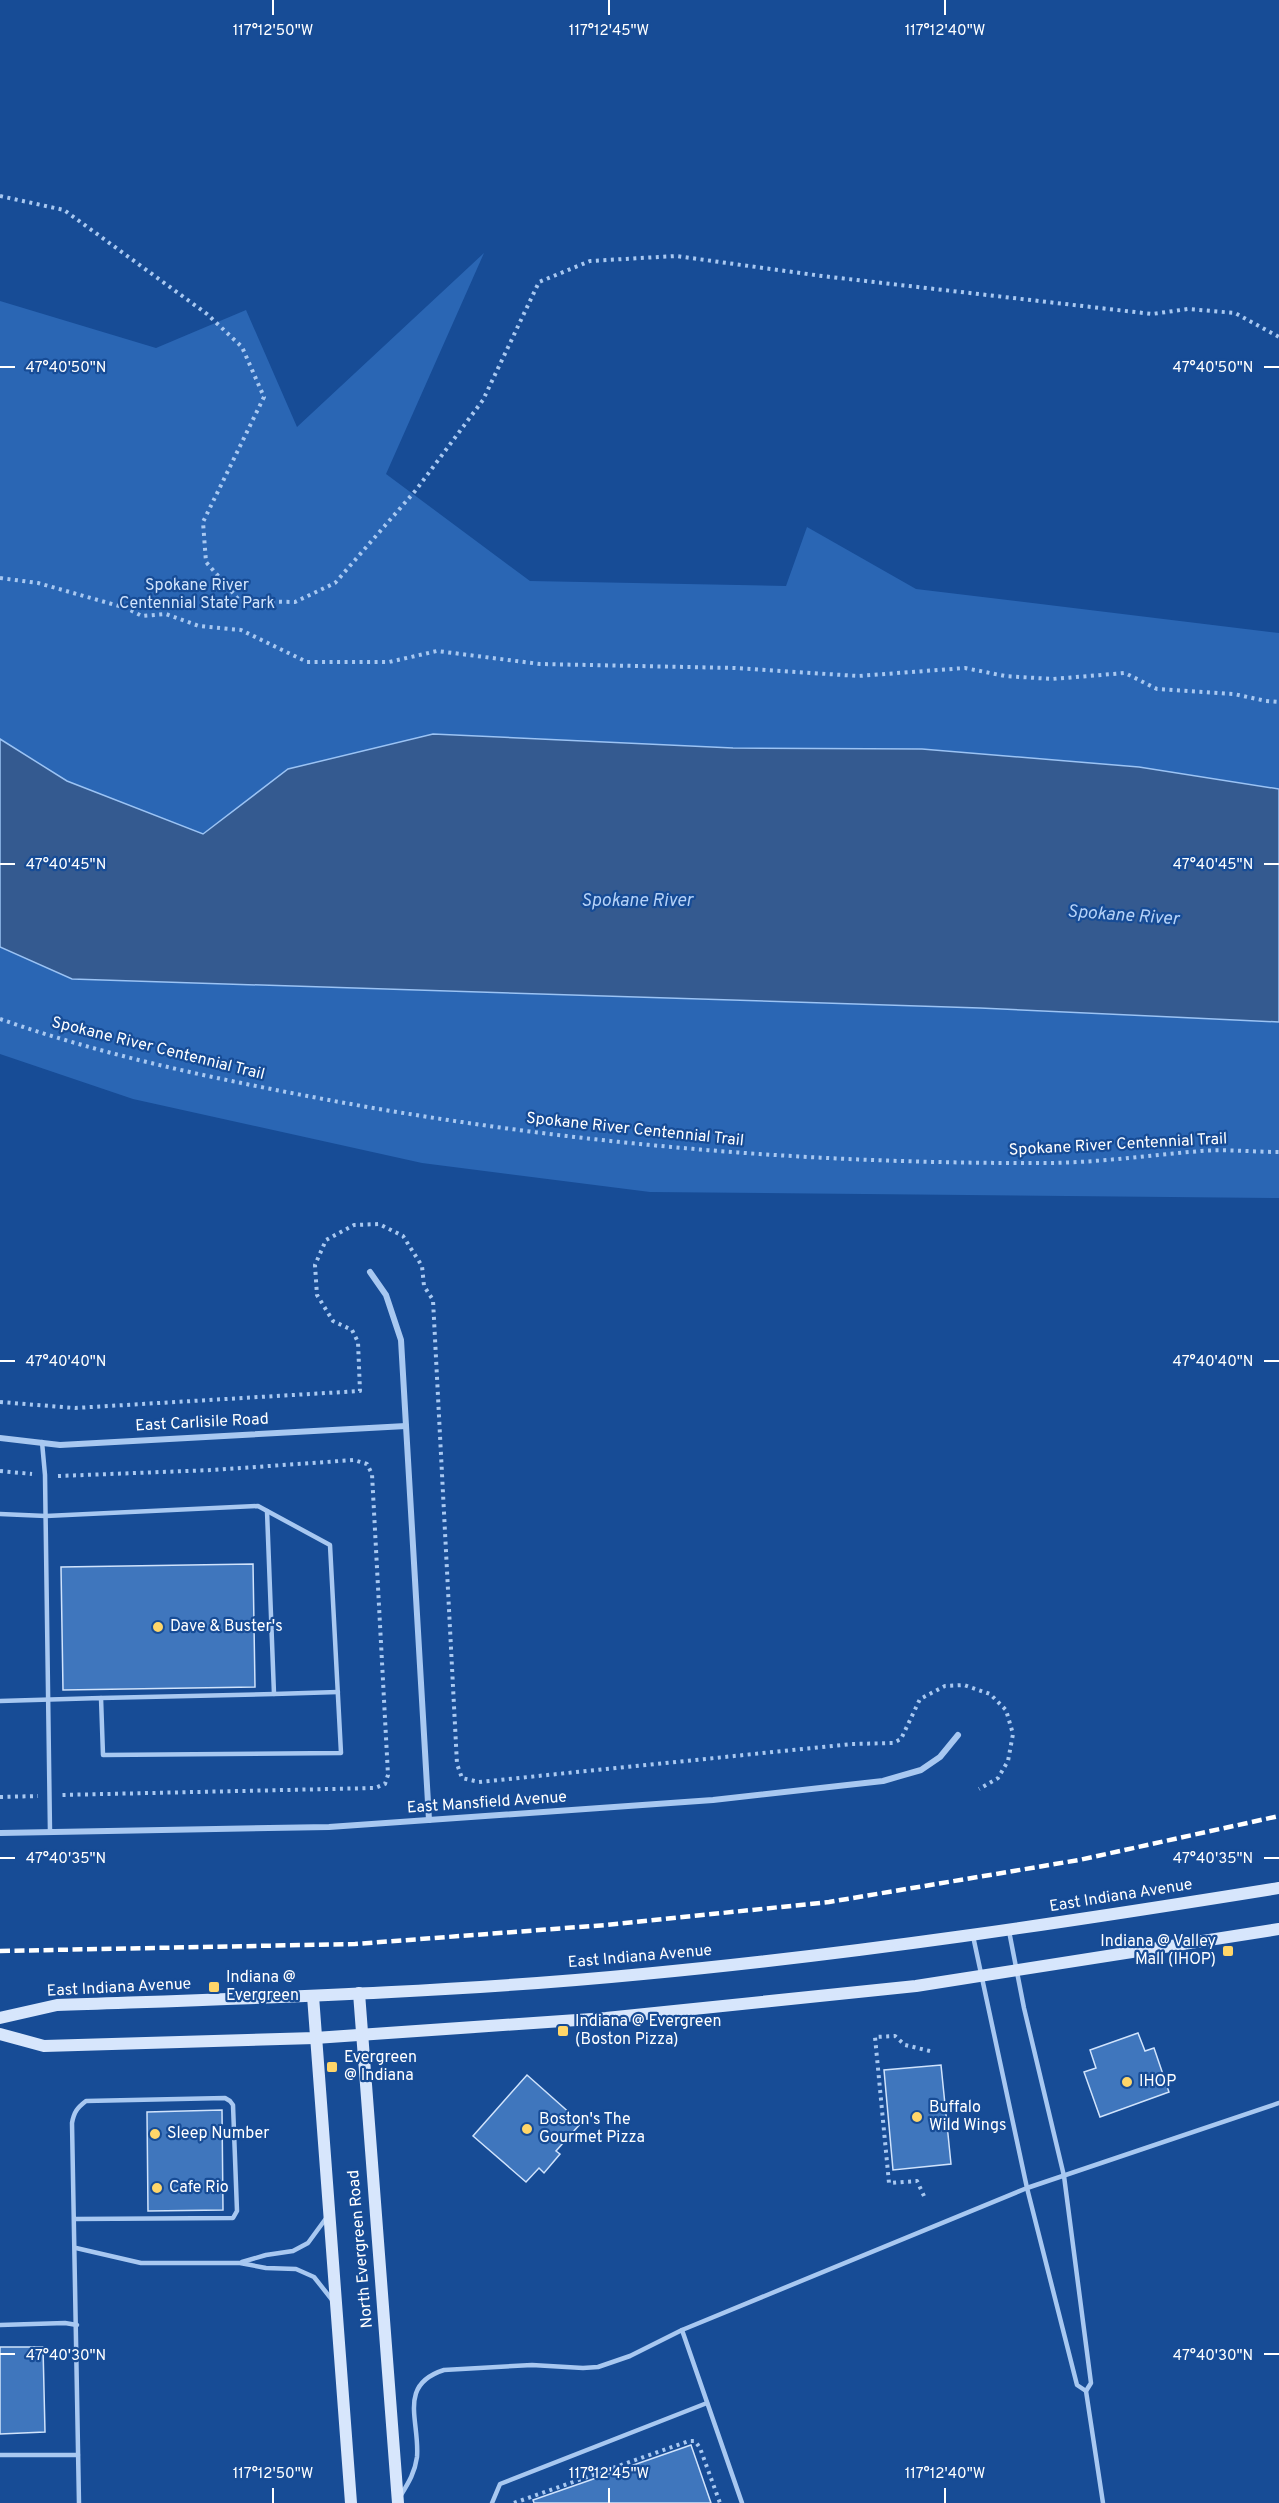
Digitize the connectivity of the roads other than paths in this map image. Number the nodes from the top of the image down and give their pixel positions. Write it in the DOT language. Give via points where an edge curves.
graph roads {
  1 [pos="370,1272"];
  2 [pos="406,1426"];
  3 [pos="0,1438"];
  4 [pos="42,1442"];
  5 [pos="267,1511"];
  6 [pos="0,1514"];
  7 [pos="46,1516"];
  8 [pos="338,1692"];
  9 [pos="274,1694"];
  10 [pos="101,1698"];
  11 [pos="50,1699"];
  12 [pos="0,1701"];
  13 [pos="958,1736"];
  14 [pos="429,1820"];
  15 [pos="50,1832"];
  16 [pos="0,1833"];
  17 [pos="1279,1888"];
  18 [pos="1279,1929"];
  19 [pos="1008,1930"];
  20 [pos="972,1935"];
  21 [pos="1017,1972"];
  22 [pos="981,1977"];
  23 [pos="359,1993"];
  24 [pos="313,1996"];
  25 [pos="0,2018"];
  26 [pos="0,2034"];
  27 [pos="361,2036"];
  28 [pos="315,2038"];
  29 [pos="1279,2103"];
  30 [pos="1064,2176"];
  31 [pos="1027,2188"];
  32 [pos="329,2215"];
  33 [pos="75,2218"];
  34 [pos="76,2248"];
  35 [pos="240,2263"];
  36 [pos="335,2305"];
  37 [pos="0,2325"];
  38 [pos="77,2325"];
  39 [pos="682,2330"];
  40 [pos="1086,2391"];
  41 [pos="707,2403"];
  42 [pos="0,2455"];
  43 [pos="78,2455"];
  44 [pos="398,2501"];
  45 [pos="79,2503"];
  46 [pos="351,2503"];
  47 [pos="492,2503"];
  48 [pos="742,2503"];
  49 [pos="1103,2503"];
  1 -- 2 [label="street" via="386,1295 401,1340"];
  2 -- 4 [label="street, East Carlisile Road" via="60,1445"];
  2 -- 14 [label="street"];
  3 -- 4 [label="street, East Carlisile Road"];
  4 -- 7 [label="lane"];
  5 -- 7 [label="lane" via="258,1506"];
  5 -- 8 [label="lane" via="330,1545"];
  5 -- 9 [label="lane"];
  6 -- 7 [label="lane"];
  7 -- 11 [label="lane"];
  8 -- 9 [label="lane"];
  8 -- 10 [label="lane" via="341,1753 103,1755"];
  9 -- 10 [label="lane"];
  10 -- 11 [label="lane"];
  11 -- 12 [label="lane"];
  11 -- 15 [label="lane"];
  13 -- 14 [label="street, East Mansfield Avenue" via="940,1757 921,1770 883,1781 713,1800"];
  14 -- 15 [label="street, East Mansfield Avenue" via="329,1827"];
  15 -- 16 [label="street, East Mansfield Avenue"];
  17 -- 19 [label="main road, East Indiana Avenue"];
  18 -- 21 [label="main road"];
  19 -- 20 [label="main road, East Indiana Avenue"];
  19 -- 21 [label="lane"];
  20 -- 22 [label="lane"];
  20 -- 23 [label="main road, East Indiana Avenue" via="641,1974"];
  21 -- 22 [label="main road"];
  21 -- 30 [label="lane"];
  22 -- 27 [label="main road" via="606,2018"];
  22 -- 31 [label="lane"];
  23 -- 24 [label="main road, East Indiana Avenue"];
  23 -- 27 [label="main road, North Evergreen Road"];
  24 -- 25 [label="main road, East Indiana Avenue" via="57,2005"];
  24 -- 28 [label="main road, North Evergreen Road"];
  26 -- 28 [label="main road" via="44,2046"];
  27 -- 28 [label="main road"];
  27 -- 44 [label="main road, North Evergreen Road"];
  28 -- 32 [label="main road, North Evergreen Road"];
  29 -- 30 [label="lane"];
  30 -- 31 [label="lane"];
  30 -- 40 [label="lane" via="1091,2383"];
  31 -- 39 [label="lane"];
  31 -- 40 [label="lane" via="1077,2385"];
  32 -- 35 [label="lane" via="308,2243 284,2254"];
  32 -- 36 [label="main road, North Evergreen Road"];
  33 -- 33 [label="lane" via="72,2123 77,2108 86,2101 225,2098 233,2105 237,2211 233,2218"];
  33 -- 34 [label="lane"];
  34 -- 35 [label="lane" via="141,2263"];
  34 -- 38 [label="lane"];
  35 -- 36 [label="lane" via="306,2272"];
  36 -- 46 [label="main road, North Evergreen Road"];
  37 -- 38 [label="lane"];
  38 -- 43 [label="lane"];
  39 -- 41 [label="lane"];
  39 -- 44 [label="lane" via="598,2367 532,2364 434,2373 415,2394 416,2464"];
  40 -- 49 [label="lane"];
  41 -- 47 [label="lane" via="500,2484"];
  41 -- 48 [label="lane"];
  42 -- 43 [label="lane"];
  43 -- 45 [label="lane"];
}
